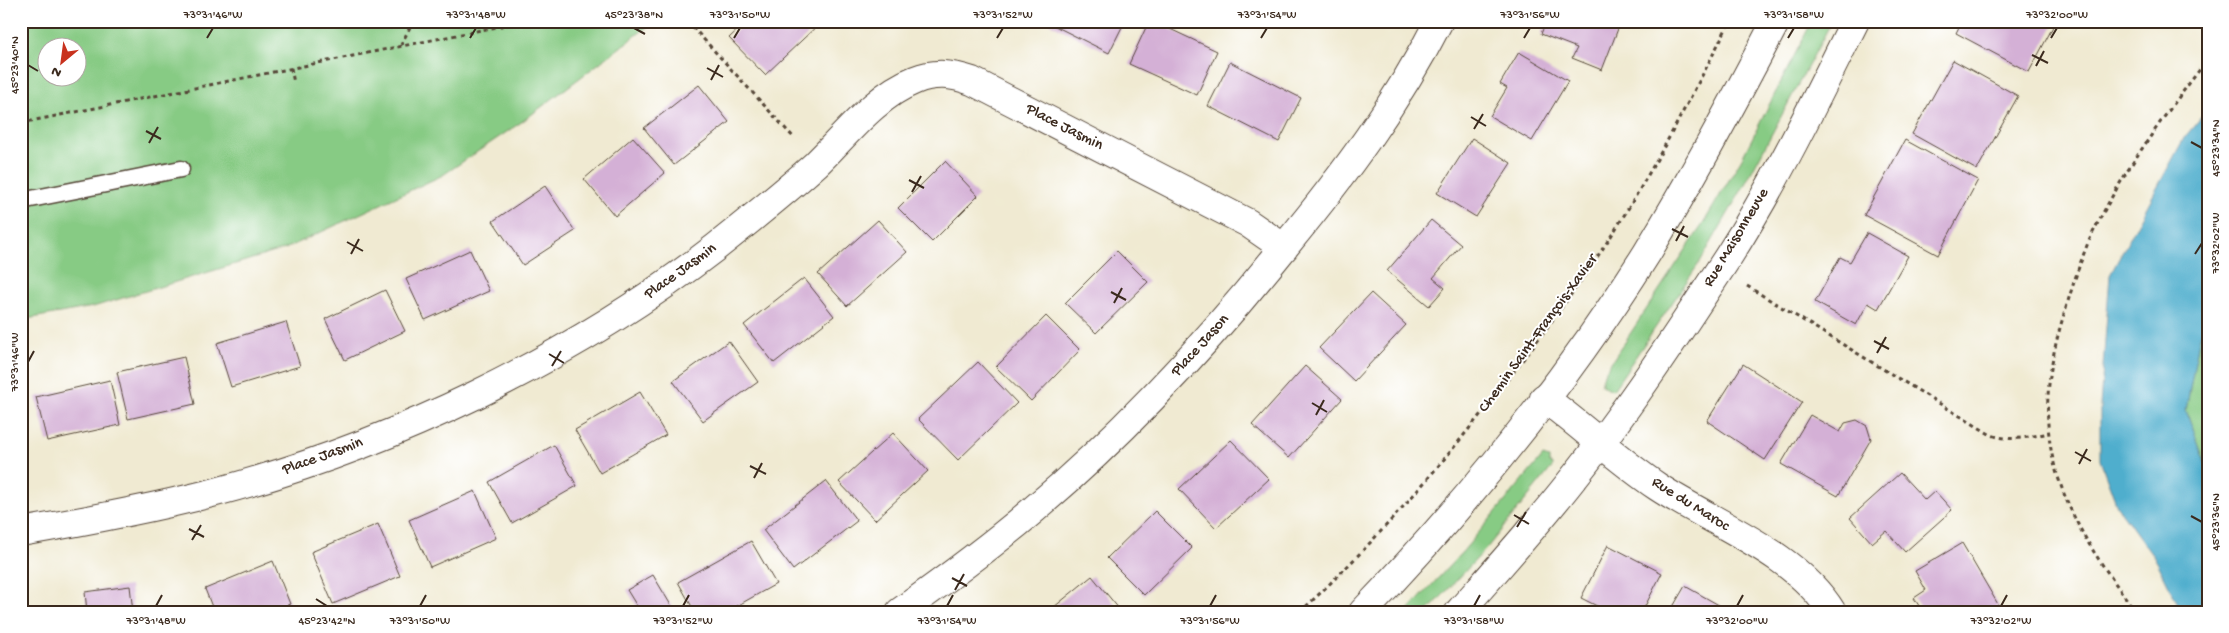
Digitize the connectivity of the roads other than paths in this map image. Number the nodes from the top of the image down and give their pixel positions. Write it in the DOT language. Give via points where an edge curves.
graph roads {
  1 [pos="1439,21"];
  2 [pos="1776,21"];
  3 [pos="1855,21"];
  4 [pos="181,169"];
  5 [pos="21,201"];
  6 [pos="1284,248"];
  7 [pos="1544,398"];
  8 [pos="1600,443"];
  9 [pos="21,532"];
  10 [pos="900,612"];
  11 [pos="1363,612"];
  12 [pos="1459,612"];
  13 [pos="1832,612"];
  1 -- 6 [label="street, Place Jason" via="1371,132"];
  2 -- 7 [label="street" via="1710,144 1646,253 1609,310"];
  3 -- 8 [label="street, Rue Maisonneuve" via="1799,131 1728,257"];
  4 -- 5 [label="lane"];
  6 -- 9 [label="street, Place Jasmin" via="1248,223 972,81 953,74 935,75 916,80 885,97 776,199 658,290 585,336 504,379 373,439 266,477 131,512"];
  6 -- 10 [label="street, Place Jason" via="1190,359 1116,434 1034,510"];
  7 -- 8 [label="street, Rue du Maroc"];
  7 -- 11 [label="street" via="1472,491"];
  8 -- 12 [label="street, Rue Maisonneuve"];
  8 -- 13 [label="street, Rue du Maroc" via="1659,487 1783,562 1813,588"];
}
